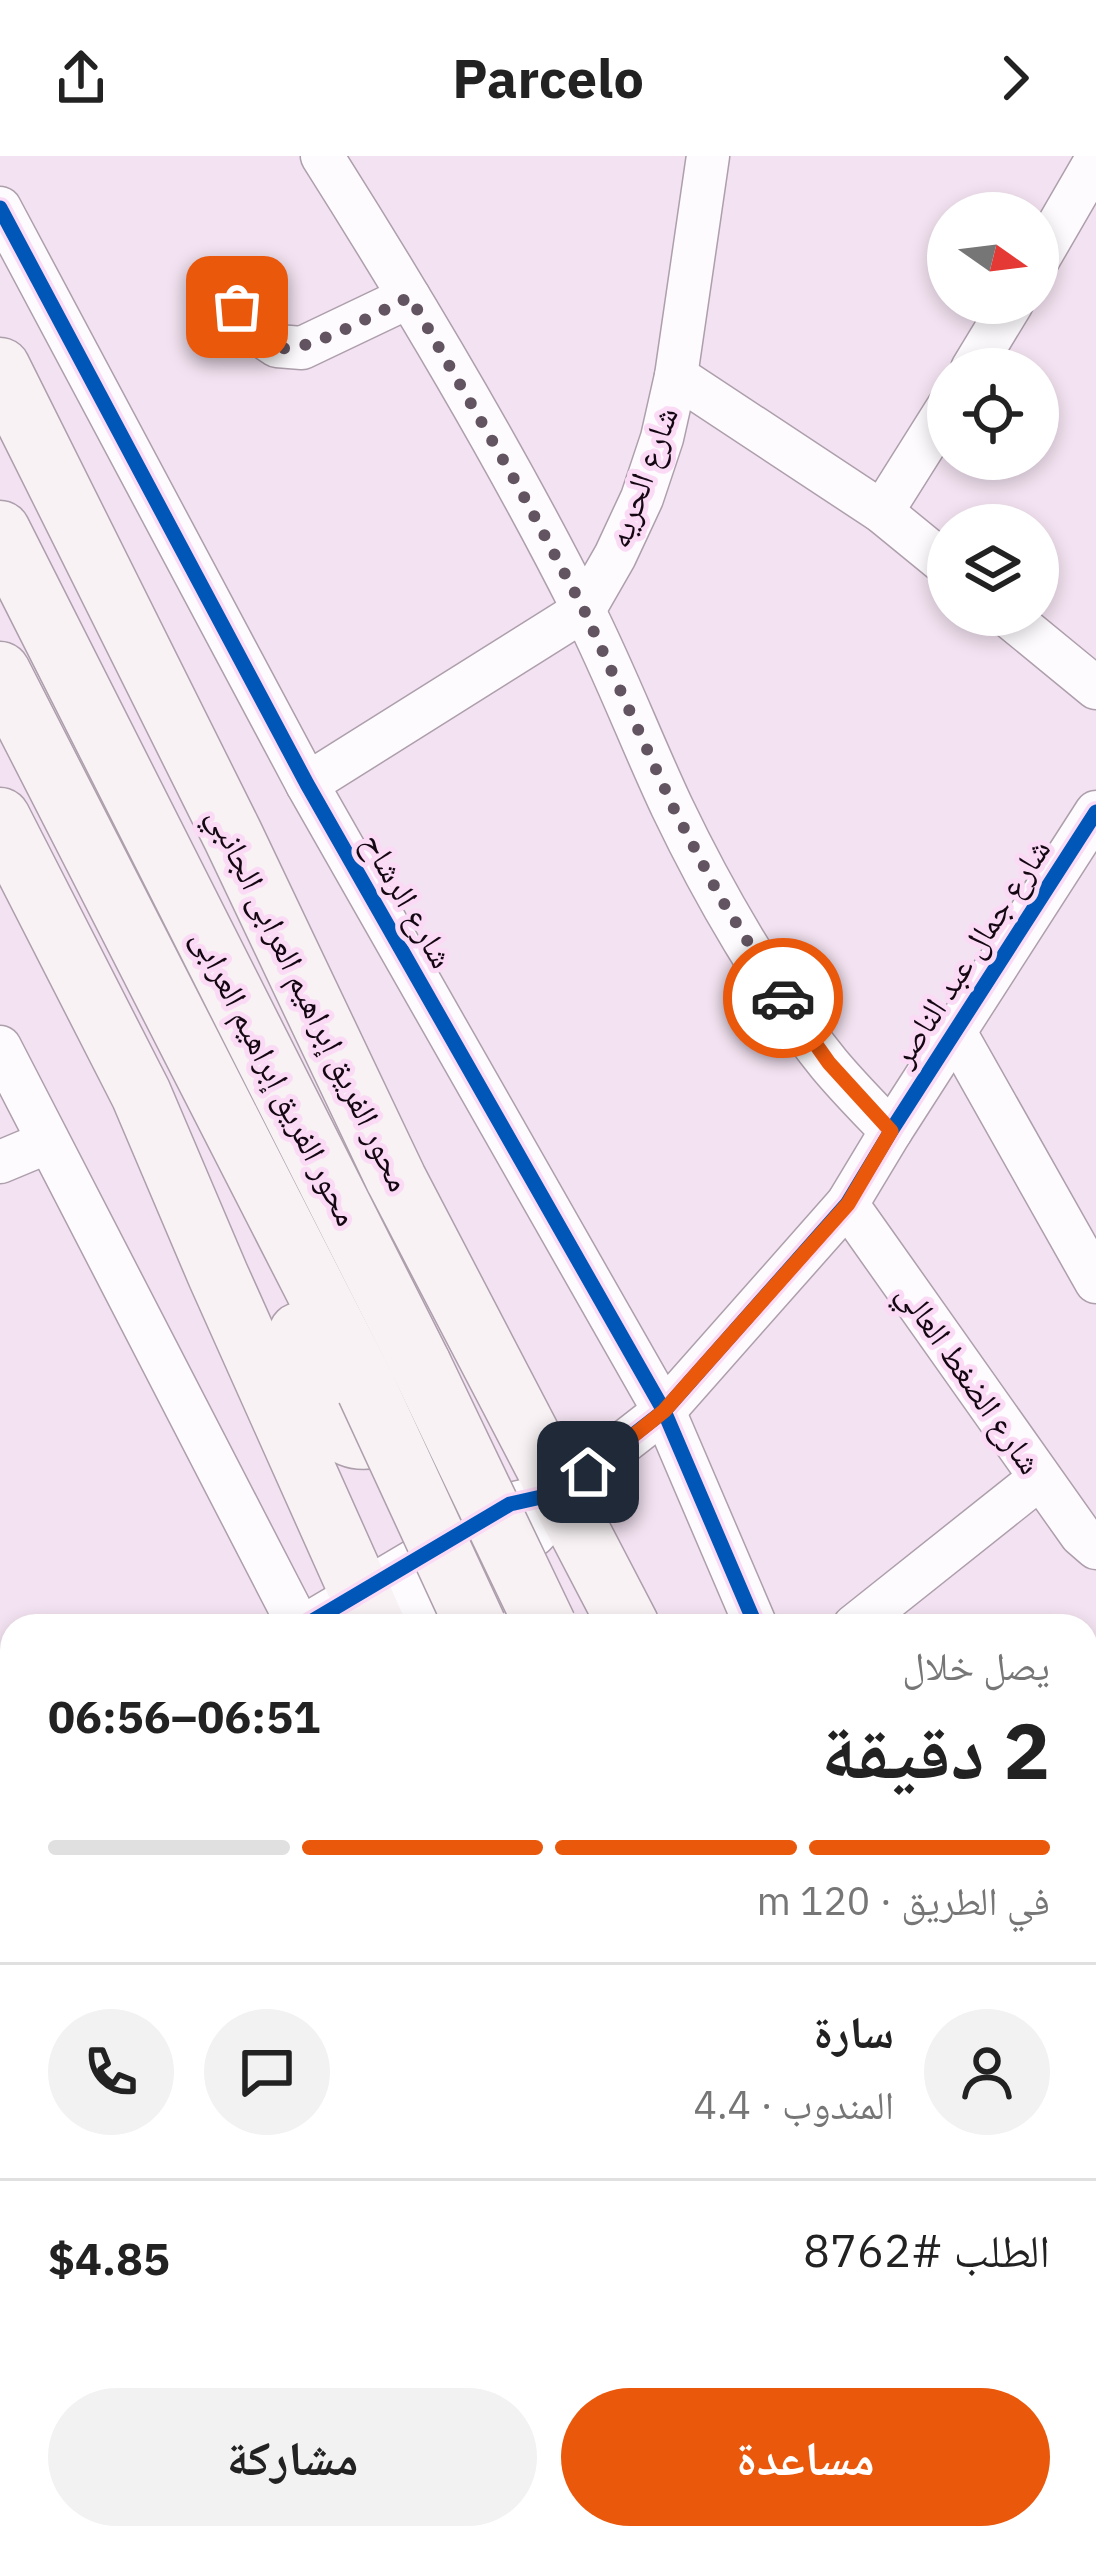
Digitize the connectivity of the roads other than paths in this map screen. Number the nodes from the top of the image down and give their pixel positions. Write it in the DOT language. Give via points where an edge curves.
graph roads {
  1 [pos="322,156"];
  2 [pos="708,156"];
  3 [pos="1096,160"];
  4 [pos="0,208"];
  5 [pos="1059,224"];
  6 [pos="229,279"];
  7 [pos="410,297"];
  8 [pos="0,368"];
  9 [pos="676,376"];
  10 [pos="927,440"];
  11 [pos="882,512"];
  12 [pos="0,531"];
  13 [pos="927,549"];
  14 [pos="584,610"];
  15 [pos="1033,636"];
  16 [pos="0,672"];
  17 [pos="1096,688"];
  18 [pos="307,784"];
  19 [pos="0,818"];
  20 [pos="1091,836"];
  21 [pos="955,1032"];
  22 [pos="0,1047"];
  23 [pos="891,1131"];
  24 [pos="49,1142"];
  25 [pos="0,1162"];
  26 [pos="396,1179"];
  27 [pos="848,1204"];
  28 [pos="218,1275"];
  29 [pos="1096,1282"];
  30 [pos="664,1411"];
  31 [pos="1040,1478"];
  32 [pos="559,1493"];
  33 [pos="1096,1548"];
  34 [pos="296,1614"];
  35 [pos="372,1614"];
  36 [pos="374,1614"];
  37 [pos="470,1614"];
  38 [pos="540,1614"];
  39 [pos="623,1614"];
  40 [pos="751,1614"];
  41 [pos="869,1614"];
  1 -- 7 [label="street"];
  2 -- 9 [label="street, شارع الحريه"];
  3 -- 5 [label="street"];
  4 -- 18 [label="street, شارع الرشاح"];
  6 -- 7 [label="street" via="253,330 277,346 302,348"];
  7 -- 14 [label="street"];
  8 -- 26 [label="street, محور الفريق إبراهيم العرابى الجانبي"];
  9 -- 11 [label="street"];
  9 -- 14 [label="street, شارع الحريه" via="642,498"];
  10 -- 11 [label="street"];
  11 -- 13 [label="street"];
  12 -- 38 [label="street, محور الفريق إبراهيم العرابى, bridge"];
  14 -- 18 [label="street, شارع الحريه"];
  14 -- 23 [label="street" via="720,897 829,1063"];
  15 -- 17 [label="street"];
  16 -- 37 [label="street, محور الفريق إبراهيم العرابى, bridge" via="367,1390"];
  18 -- 30 [label="street, شارع الرشاح"];
  19 -- 28 [label="street" via="141,1094"];
  20 -- 21 [label="street, شارع جمال عبد الناصر"];
  21 -- 23 [label="street, شارع جمال عبد الناصر"];
  21 -- 29 [label="street"];
  22 -- 24 [label="street"];
  23 -- 27 [label="street, شارع جمال عبد الناصر"];
  24 -- 25 [label="street"];
  24 -- 34 [label="street"];
  26 -- 28 [label="street" via="392,1243 455,1366 451,1398 368,1441 352,1438 336,1427 289,1308 272,1291"];
  26 -- 32 [label="street, محور الفريق إبراهيم العرابى الجانبي"];
  27 -- 30 [label="street, شارع جمال عبد الناصر"];
  27 -- 31 [label="street, شارع الضغط العالي"];
  28 -- 35 [label="street"];
  30 -- 32 [label="street, شارع جمال عبد الناصر"];
  30 -- 40 [label="street, شارع الرشاح"];
  31 -- 33 [label="street, شارع الضغط العالي"];
  31 -- 41 [label="street"];
  32 -- 36 [label="street, شارع جمال عبد الناصر" via="534,1535"];
  32 -- 39 [label="street, محور الفريق إبراهيم العرابى الجانبي"];
}
